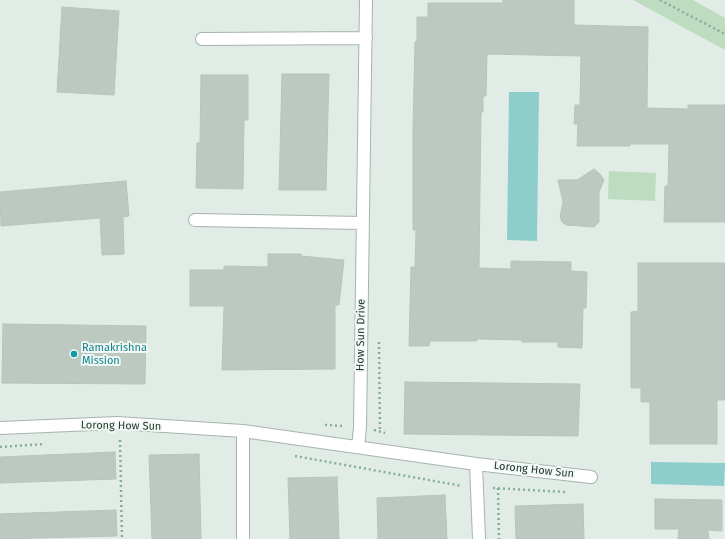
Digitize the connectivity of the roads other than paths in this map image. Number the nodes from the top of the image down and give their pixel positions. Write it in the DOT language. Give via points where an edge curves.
graph roads {
  1 [pos="366,0"];
  2 [pos="366,38"];
  3 [pos="202,39"];
  4 [pos="195,220"];
  5 [pos="363,223"];
  6 [pos="0,428"];
  7 [pos="243,430"];
  8 [pos="358,447"];
  9 [pos="476,464"];
  10 [pos="591,477"];
  11 [pos="243,539"];
  12 [pos="479,539"];
  1 -- 2 [label="street, How Sun Drive"];
  2 -- 3 [label="street"];
  2 -- 5 [label="street, How Sun Drive"];
  4 -- 5 [label="street"];
  5 -- 8 [label="street, How Sun Drive"];
  6 -- 7 [label="street, Lorong How Sun" via="117,423"];
  7 -- 8 [label="street, Lorong How Sun"];
  7 -- 11 [label="street"];
  8 -- 9 [label="street, Lorong How Sun"];
  9 -- 10 [label="street, Lorong How Sun"];
  9 -- 12 [label="street"];
}
